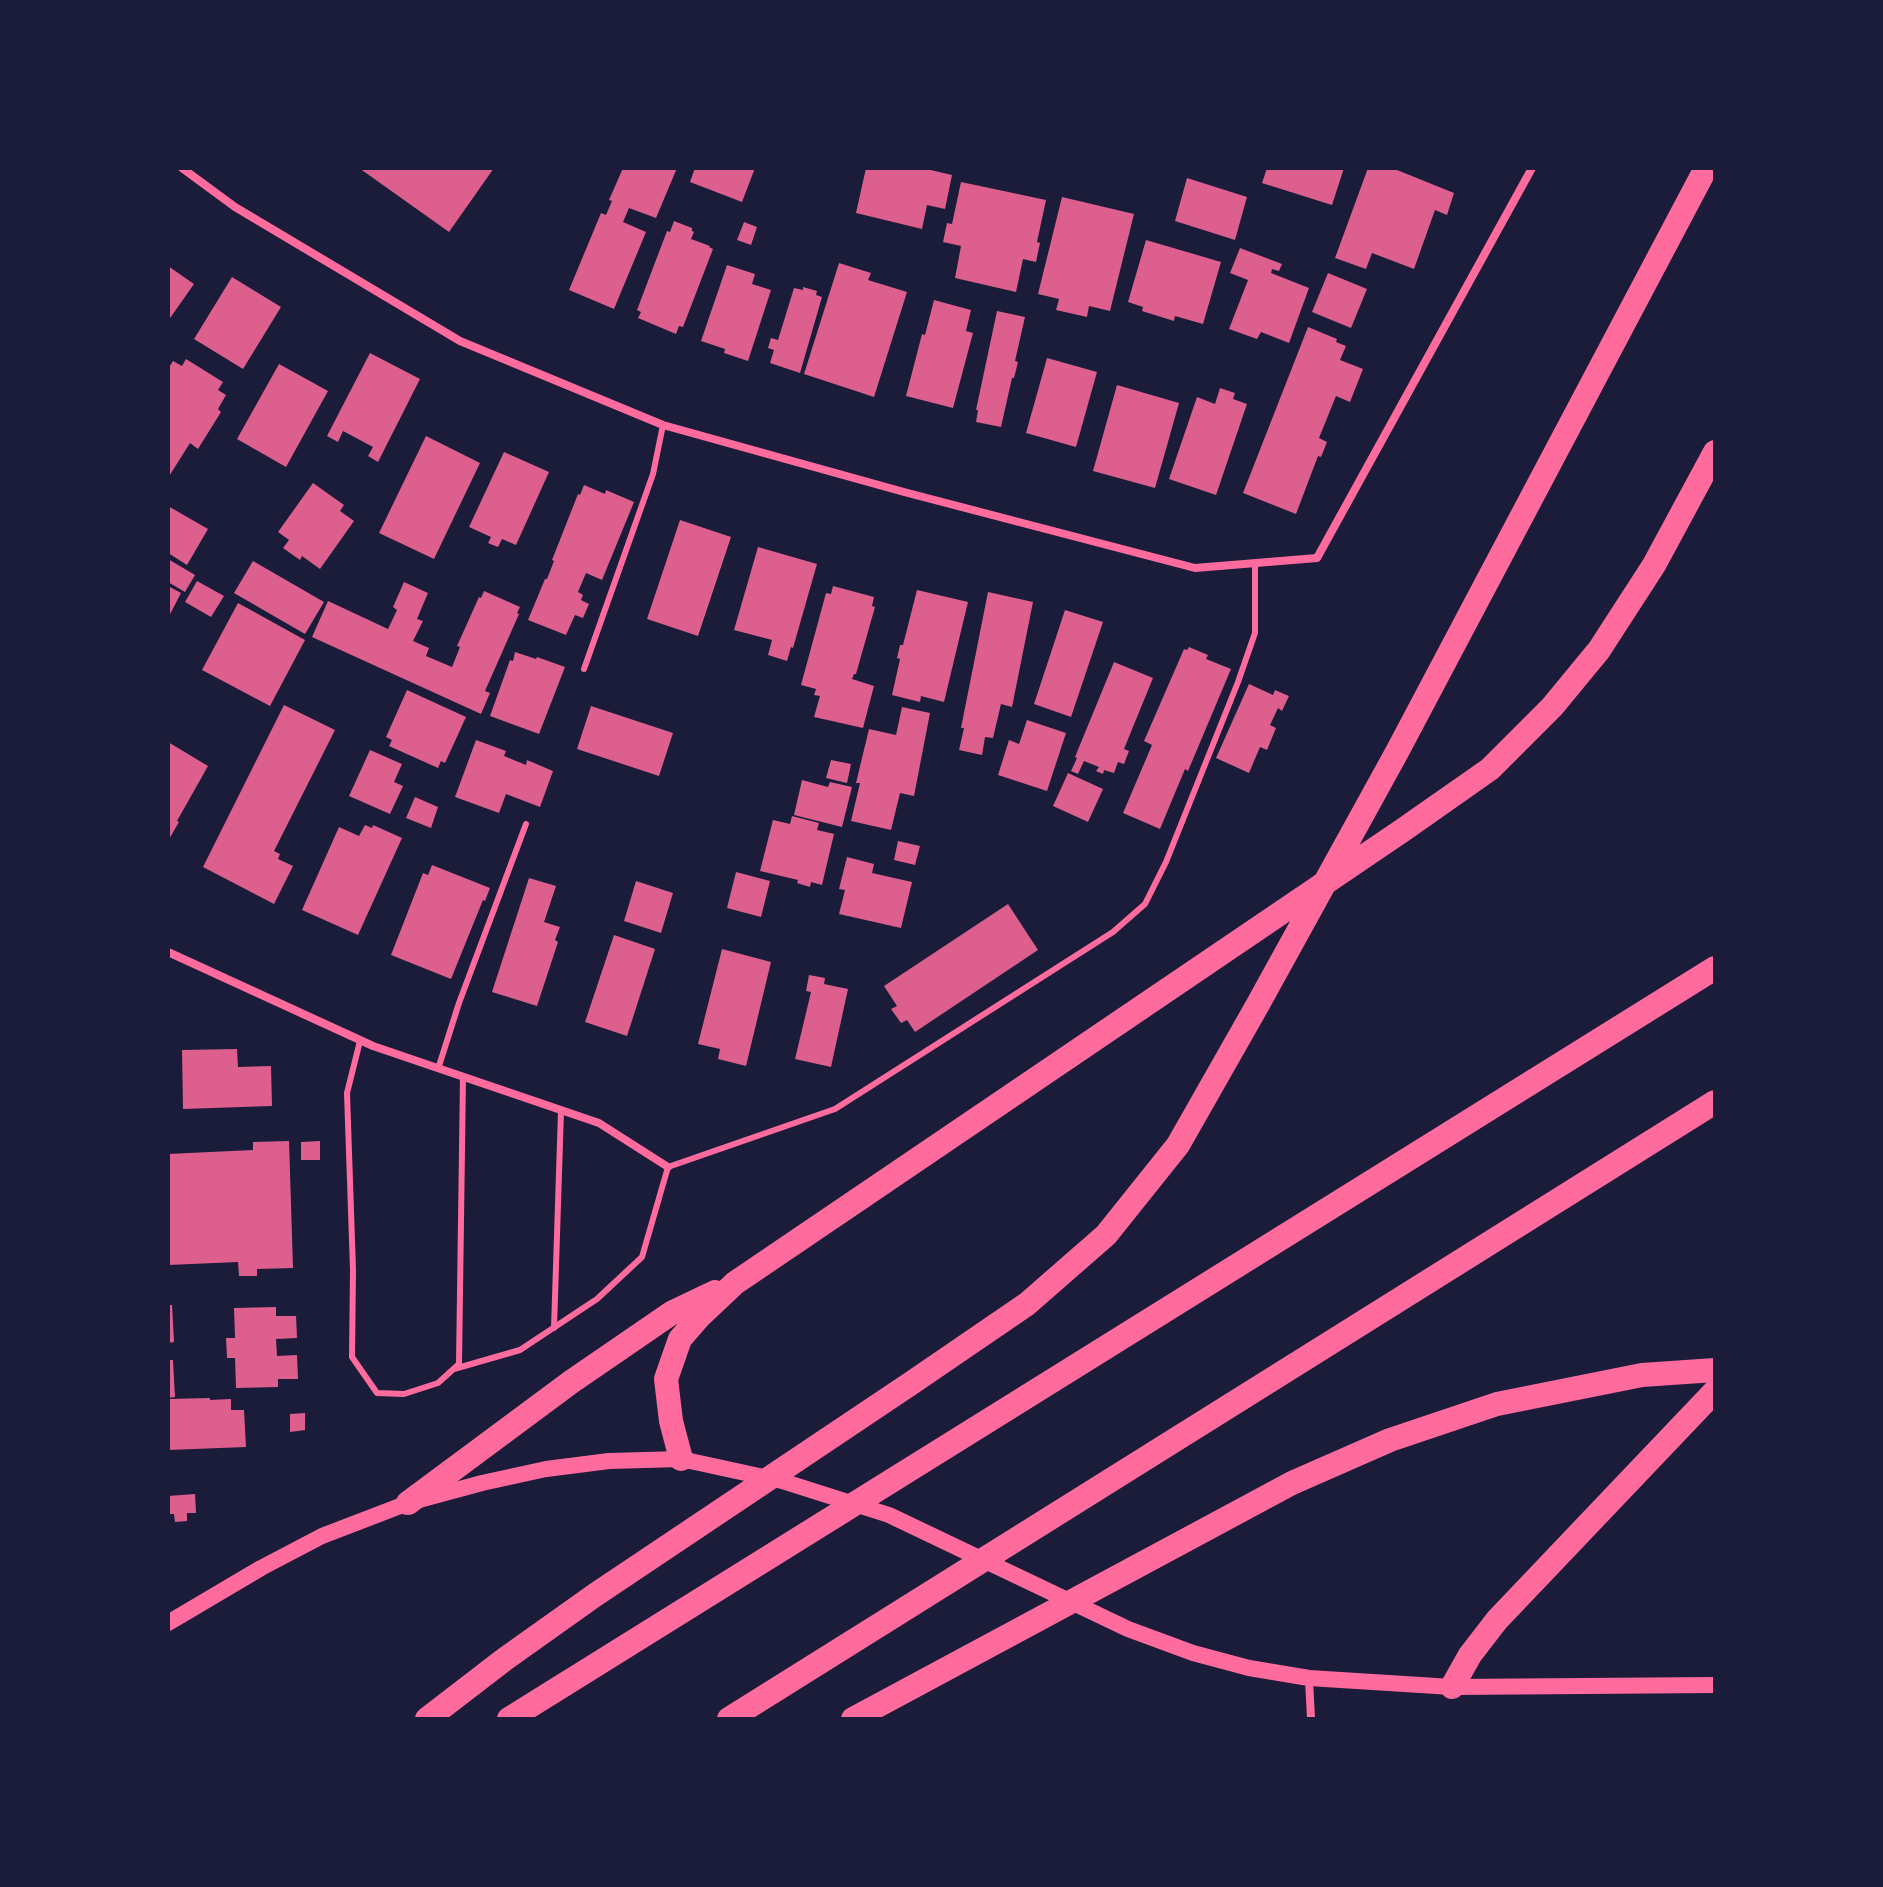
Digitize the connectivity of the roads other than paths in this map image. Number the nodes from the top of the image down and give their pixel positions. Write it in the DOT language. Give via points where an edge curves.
graph roads {
  1 [pos="182,168"];
  2 [pos="1532,168"];
  3 [pos="1706,168"];
  4 [pos="663,425"];
  5 [pos="1715,452"];
  6 [pos="1255,564"];
  7 [pos="584,669"];
  8 [pos="526,824"];
  9 [pos="168,952"];
  10 [pos="1715,968"];
  11 [pos="360,1041"];
  12 [pos="438,1069"];
  13 [pos="463,1077"];
  14 [pos="1715,1102"];
  15 [pos="561,1111"];
  16 [pos="668,1167"];
  17 [pos="735,1283"];
  18 [pos="554,1328"];
  19 [pos="454,1369"];
  20 [pos="1715,1370"];
  21 [pos="1715,1391"];
  22 [pos="692,1461"];
  23 [pos="408,1503"];
  24 [pos="168,1623"];
  25 [pos="1309,1678"];
  26 [pos="1715,1685"];
  27 [pos="1452,1687"];
  28 [pos="427,1719"];
  29 [pos="509,1719"];
  30 [pos="729,1719"];
  31 [pos="853,1719"];
  32 [pos="1311,1719"];
  1 -- 4 [label="street" via="235,207 460,341"];
  2 -- 6 [label="street" via="1317,558"];
  3 -- 28 [label="highway" via="1257,1006 1178,1145 1106,1235 1027,1304 595,1595"];
  4 -- 6 [label="street" via="1195,568"];
  4 -- 7 [label="lane" via="653,474"];
  5 -- 17 [label="highway" via="1654,565 1599,650 1490,769"];
  6 -- 16 [label="lane" via="1255,633 1145,904 1113,932 835,1109"];
  8 -- 12 [label="lane"];
  9 -- 11 [label="street"];
  10 -- 29 [label="highway"];
  11 -- 12 [label="street"];
  11 -- 19 [label="lane" via="347,1093 352,1357 377,1393 404,1394 438,1383"];
  12 -- 13 [label="street"];
  13 -- 15 [label="street"];
  13 -- 19 [label="lane" via="459,1364"];
  14 -- 30 [label="highway"];
  15 -- 16 [label="street" via="599,1123"];
  15 -- 18 [label="lane"];
  16 -- 18 [label="lane" via="642,1257 597,1299"];
  17 -- 22 [label="highway" via="680,1339 666,1379 671,1421"];
  17 -- 23 [label="highway" via="673,1312"];
  18 -- 19 [label="lane" via="520,1350"];
  20 -- 31 [label="highway" via="1642,1375 1497,1404 1390,1440 1292,1483"];
  21 -- 27 [label="highway" via="1497,1620"];
  22 -- 23 [label="main road" via="609,1461 546,1469"];
  22 -- 25 [label="main road" via="782,1481 889,1515 1128,1629 1193,1653"];
  23 -- 24 [label="main road" via="310,1542"];
  25 -- 27 [label="main road"];
  25 -- 32 [label="street"];
  26 -- 27 [label="main road"];
}
